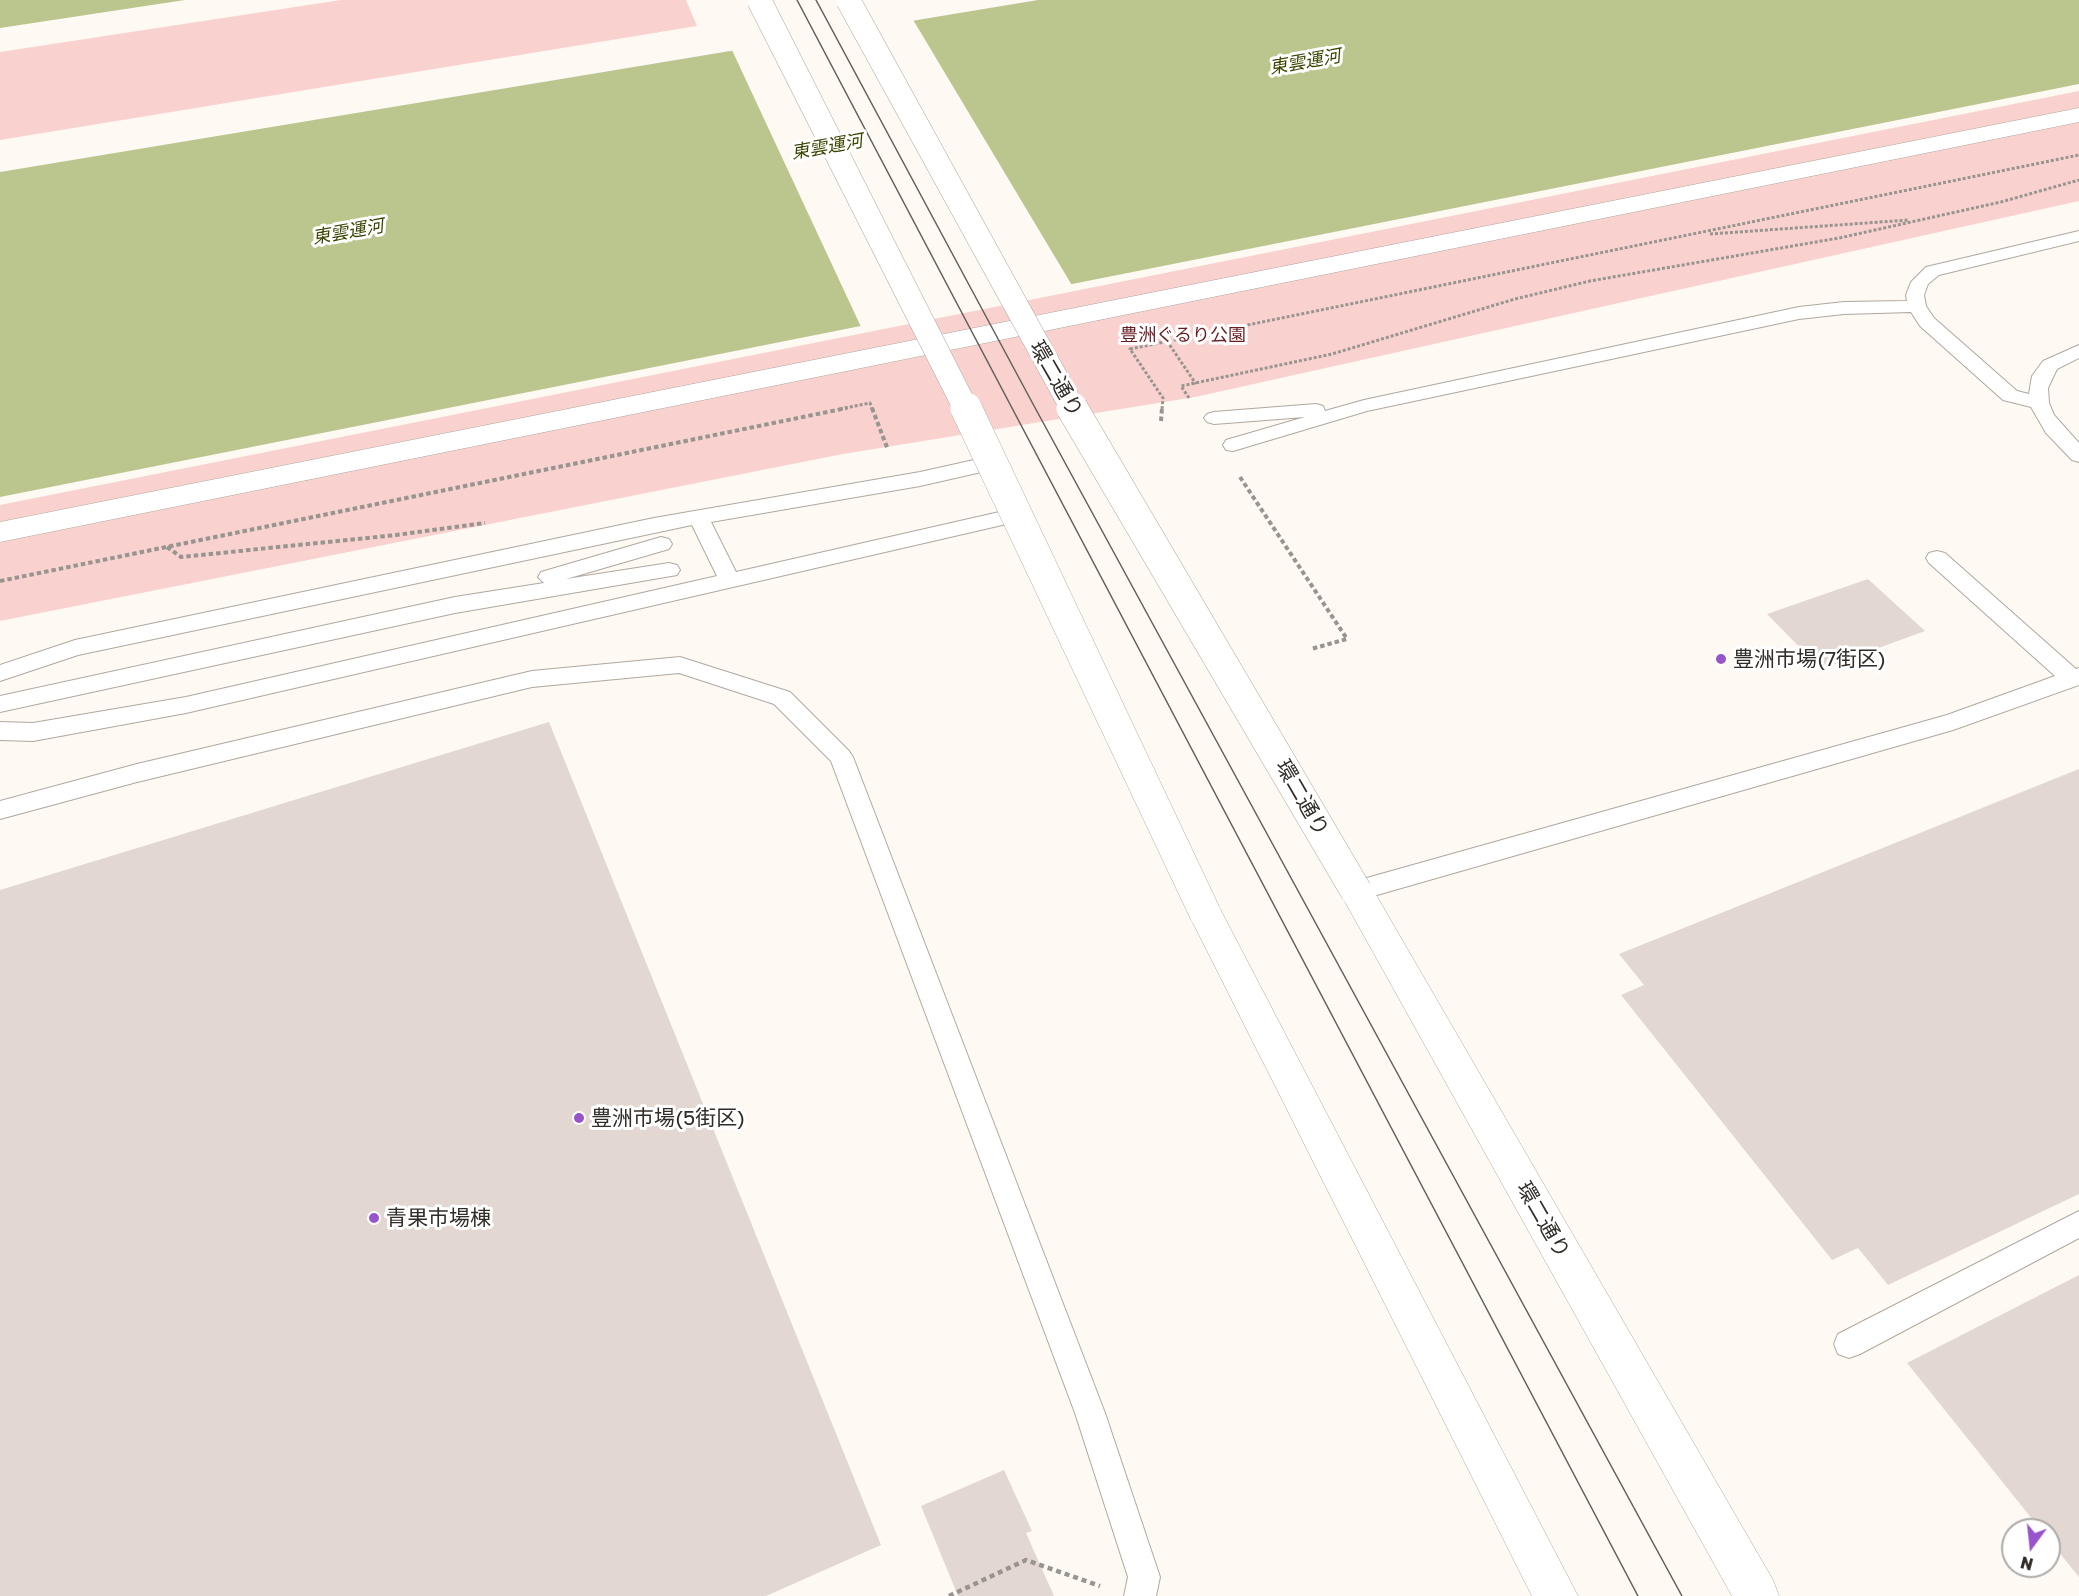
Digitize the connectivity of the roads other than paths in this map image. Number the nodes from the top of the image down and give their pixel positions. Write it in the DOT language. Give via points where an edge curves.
graph roads {
  1 [pos="759,0"];
  2 [pos="848,0"];
  3 [pos="2079,115"];
  4 [pos="2079,236"];
  5 [pos="1917,306"];
  6 [pos="2079,351"];
  7 [pos="2039,403"];
  8 [pos="1364,406"];
  9 [pos="1214,418"];
  10 [pos="1233,445"];
  11 [pos="2079,455"];
  12 [pos="992,463"];
  13 [pos="1017,515"];
  14 [pos="698,517"];
  15 [pos="0,532"];
  16 [pos="661,544"];
  17 [pos="1937,558"];
  18 [pos="669,570"];
  19 [pos="730,581"];
  20 [pos="455,605"];
  21 [pos="0,674"];
  22 [pos="2076,678"];
  23 [pos="0,704"];
  24 [pos="0,731"];
  25 [pos="0,810"];
  26 [pos="1356,891"];
  27 [pos="2079,1224"];
  28 [pos="1849,1344"];
  29 [pos="1140,1596"];
  30 [pos="1556,1596"];
  31 [pos="1757,1596"];
  1 -- 12 [label="main road, bridge"];
  2 -- 26 [label="main road, 環二通り, bridge" via="1056,381"];
  3 -- 15 [label="main road"];
  4 -- 5 [label="lane" via="1933,271 1920,282"];
  5 -- 7 [label="lane" via="1927,322 2010,396"];
  5 -- 8 [label="lane" via="1799,314"];
  6 -- 7 [label="lane" via="2050,365 2038,388"];
  7 -- 11 [label="lane" via="2054,429"];
  8 -- 9 [label="lane"];
  8 -- 10 [label="lane"];
  12 -- 13 [label="main road, bridge"];
  12 -- 14 [label="lane"];
  13 -- 19 [label="lane"];
  13 -- 30 [label="main road, bridge" via="1205,913"];
  14 -- 19 [label="lane"];
  14 -- 21 [label="lane" via="75,648"];
  16 -- 20 [label="lane"];
  17 -- 22 [label="lane"];
  18 -- 20 [label="lane"];
  19 -- 24 [label="lane" via="186,705 33,732"];
  20 -- 23 [label="lane"];
  22 -- 26 [label="lane" via="1953,722"];
  25 -- 29 [label="lane" via="137,773 532,679 680,665 782,698 841,757 1090,1413 1143,1577"];
  26 -- 31 [label="main road, 環二通り"];
  27 -- 28 [label="lane"];
}
